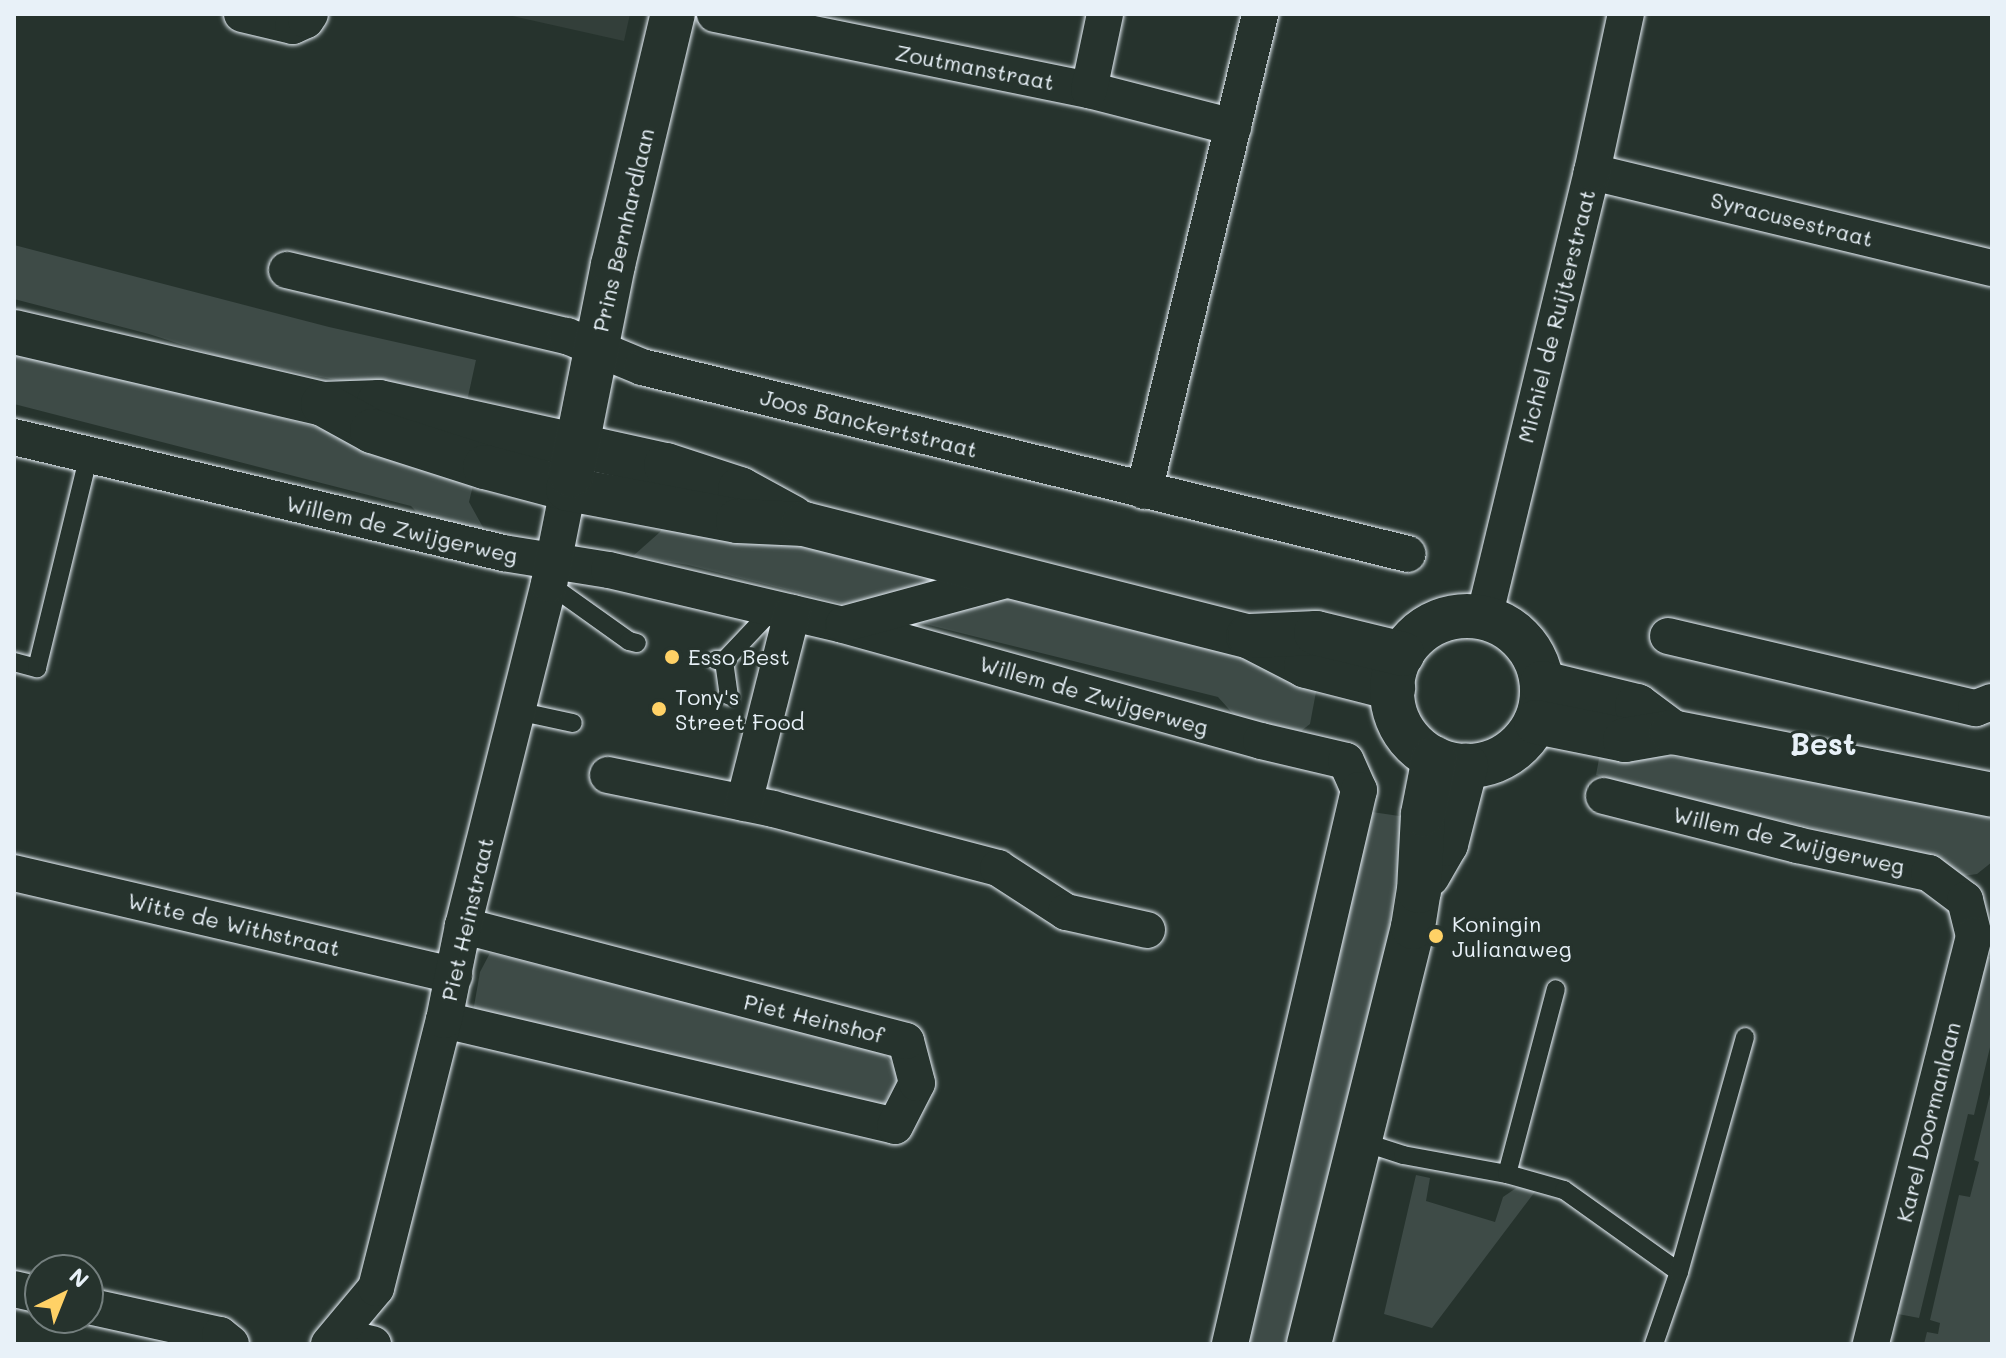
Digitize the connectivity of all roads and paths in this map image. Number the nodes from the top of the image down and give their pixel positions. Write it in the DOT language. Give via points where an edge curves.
graph roads {
  1 [pos="242,14"];
  2 [pos="673,14"];
  3 [pos="715,14"];
  4 [pos="1105,14"];
  5 [pos="1260,14"];
  6 [pos="1626,14"];
  7 [pos="301,20"];
  8 [pos="1089,90"];
  9 [pos="1233,127"];
  10 [pos="1592,172"];
  11 [pos="1992,268"];
  12 [pos="287,270"];
  13 [pos="14,332"];
  14 [pos="596,348"];
  15 [pos="323,404"];
  16 [pos="14,437"];
  17 [pos="576,446"];
  18 [pos="89,455"];
  19 [pos="568,489"];
  20 [pos="1144,491"];
  21 [pos="804,524"];
  22 [pos="1408,554"];
  23 [pos="551,574"];
  24 [pos="1013,578"];
  25 [pos="782,611"];
  26 [pos="1484,618"];
  27 [pos="843,625"];
  28 [pos="1668,636"];
  29 [pos="637,643"];
  30 [pos="14,662"];
  31 [pos="1398,671"];
  32 [pos="729,696"];
  33 [pos="1539,702"];
  34 [pos="1992,702"];
  35 [pos="517,711"];
  36 [pos="573,723"];
  37 [pos="1450,762"];
  38 [pos="608,775"];
  39 [pos="1992,795"];
  40 [pos="1604,796"];
  41 [pos="744,803"];
  42 [pos="14,873"];
  43 [pos="1965,900"];
  44 [pos="463,926"];
  45 [pos="1147,930"];
  46 [pos="454,975"];
  47 [pos="1556,989"];
  48 [pos="444,1020"];
  49 [pos="1745,1037"];
  50 [pos="1360,1141"];
  51 [pos="1507,1174"];
  52 [pos="1679,1272"];
  53 [pos="104,1310"];
  54 [pos="333,1340"];
  55 [pos="231,1344"];
  56 [pos="373,1344"];
  57 [pos="1230,1344"];
  58 [pos="1309,1344"];
  59 [pos="1654,1344"];
  60 [pos="1871,1344"];
  1 -- 7 [label="street"];
  2 -- 14 [label="main road, Prins Bernhardlaan"];
  3 -- 8 [label="street, Zoutmanstraat"];
  4 -- 8 [label="street"];
  5 -- 9 [label="street"];
  6 -- 10 [label="street, Michiel de Ruijterstraat"];
  8 -- 9 [label="street, Zoutmanstraat"];
  9 -- 20 [label="street"];
  10 -- 11 [label="street, Syracusestraat"];
  10 -- 26 [label="street, Michiel de Ruijterstraat"];
  12 -- 14 [label="street" via="567,336"];
  13 -- 15 [label="main road, Willem de Zwijgerweg"];
  14 -- 17 [label="main road, Prins Bernhardlaan"];
  14 -- 20 [label="street, Joos Banckertstraat" via="642,367"];
  15 -- 17 [label="main road, Willem de Zwijgerweg" via="379,402"];
  15 -- 19 [label="main road, Willem de Zwijgerweg" via="372,431"];
  16 -- 18 [label="street, Willem de Zwijgerweg"];
  17 -- 19 [label="main road, Prins Bernhardlaan"];
  17 -- 21 [label="main road, Willem de Zwijgerweg" via="666,465 740,489"];
  18 -- 23 [label="street, Willem de Zwijgerweg"];
  18 -- 30 [label="lane" via="37,668"];
  19 -- 21 [label="main road, Willem de Zwijgerweg" via="738,521"];
  19 -- 23 [label="street, Piet Heinstraat"];
  20 -- 22 [label="street, Joos Banckertstraat"];
  21 -- 24 [label="main road, Willem de Zwijgerweg"];
  23 -- 25 [label="street, Willem de Zwijgerweg" via="609,570"];
  23 -- 29 [label="lane"];
  23 -- 35 [label="street, Piet Heinstraat"];
  24 -- 27 [label="street, Willem de Zwijgerweg"];
  24 -- 31 [label="main road, Willem de Zwijgerweg" via="1248,636 1316,633"];
  25 -- 27 [label="street, Willem de Zwijgerweg"];
  25 -- 32 [label="lane" via="720,660"];
  25 -- 41 [label="street"];
  26 -- 31 [label="main road" via="1436,623 1414,639"];
  26 -- 33 [label="main road" via="1527,646"];
  27 -- 57 [label="street, Willem de Zwijgerweg" via="1346,761 1359,790"];
  28 -- 34 [label="street" via="1976,708"];
  31 -- 37 [label="main road" via="1395,713 1404,731"];
  33 -- 37 [label="main road" via="1519,746 1507,755 1482,765"];
  33 -- 39 [label="main road" via="1625,740 1672,732"];
  35 -- 36 [label="lane"];
  35 -- 44 [label="street, Piet Heinstraat"];
  37 -- 50 [label="main road" via="1446,844 1419,891"];
  38 -- 41 [label="street"];
  40 -- 43 [label="street, Willem de Zwijgerweg" via="1929,873"];
  41 -- 45 [label="street" via="998,868 1066,912"];
  42 -- 46 [label="street, Witte de Withstraat"];
  43 -- 60 [label="street, Karel Doormanlaan" via="1974,936"];
  44 -- 46 [label="street, Piet Heinstraat"];
  44 -- 48 [label="street, Piet Heinshof" via="906,1041 917,1083 895,1126"];
  46 -- 48 [label="street, Piet Heinstraat"];
  47 -- 51 [label="lane"];
  48 -- 54 [label="street, Piet Heinstraat" via="376,1288"];
  49 -- 52 [label="lane"];
  50 -- 51 [label="lane" via="1403,1155"];
  50 -- 58 [label="main road"];
  51 -- 52 [label="lane" via="1564,1190"];
  52 -- 59 [label="lane"];
  53 -- 55 [label="street" via="220,1335"];
  54 -- 56 [label="street"];
}
